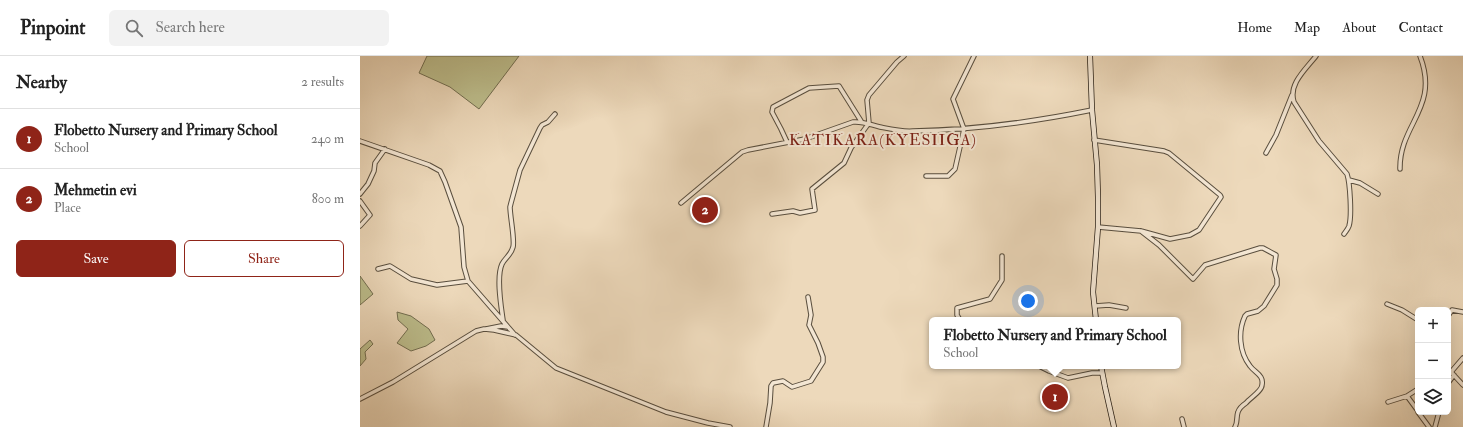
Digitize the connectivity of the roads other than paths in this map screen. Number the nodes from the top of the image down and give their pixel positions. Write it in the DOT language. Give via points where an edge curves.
graph roads {
  1 [pos="904,56"];
  2 [pos="974,56"];
  3 [pos="1090,56"];
  4 [pos="1316,56"];
  5 [pos="1420,56"];
  6 [pos="1292,95"];
  7 [pos="1092,110"];
  8 [pos="555,114"];
  9 [pos="861,121"];
  10 [pos="869,124"];
  11 [pos="964,129"];
  12 [pos="1094,140"];
  13 [pos="360,141"];
  14 [pos="787,142"];
  15 [pos="385,149"];
  16 [pos="1266,153"];
  17 [pos="1400,169"];
  18 [pos="926,176"];
  19 [pos="1349,180"];
  20 [pos="360,194"];
  21 [pos="1378,194"];
  22 [pos="360,202"];
  23 [pos="681,203"];
  24 [pos="772,214"];
  25 [pos="360,226"];
  26 [pos="1098,227"];
  27 [pos="1141,231"];
  28 [pos="1344,234"];
  29 [pos="1002,256"];
  30 [pos="378,269"];
  31 [pos="468,281"];
  32 [pos="808,297"];
  33 [pos="1387,304"];
  34 [pos="1095,306"];
  35 [pos="1126,308"];
  36 [pos="1451,312"];
  37 [pos="1463,312"];
  38 [pos="958,317"];
  39 [pos="1096,317"];
  40 [pos="1415,318"];
  41 [pos="503,321"];
  42 [pos="508,327"];
  43 [pos="484,329"];
  44 [pos="516,335"];
  45 [pos="1463,358"];
  46 [pos="1045,369"];
  47 [pos="1101,369"];
  48 [pos="1102,373"];
  49 [pos="1451,373"];
  50 [pos="1463,385"];
  51 [pos="1415,391"];
  52 [pos="1407,396"];
  53 [pos="360,399"];
  54 [pos="1388,402"];
  55 [pos="1415,408"];
  56 [pos="1420,415"];
  57 [pos="1438,415"];
  58 [pos="1182,420"];
  59 [pos="730,427"];
  60 [pos="766,427"];
  61 [pos="1114,427"];
  62 [pos="1184,427"];
  63 [pos="1235,427"];
  64 [pos="1429,427"];
  65 [pos="1435,427"];
  1 -- 10 [label="street" via="868,95"];
  2 -- 11 [label="street" via="953,99"];
  3 -- 7 [label="main road"];
  4 -- 6 [label="street" via="1294,84"];
  5 -- 17 [label="street" via="1426,94 1400,154"];
  6 -- 16 [label="street" via="1276,136"];
  6 -- 19 [label="street" via="1319,140"];
  7 -- 11 [label="street" via="1048,119"];
  7 -- 12 [label="main road"];
  8 -- 41 [label="street" via="540,128 520,170 511,202 514,245 510,256 503,263 499,289"];
  9 -- 10 [label="street"];
  9 -- 14 [label="street" via="806,139"];
  9 -- 14 [label="street" via="839,86 809,88 772,109"];
  10 -- 11 [label="street" via="911,132"];
  10 -- 24 [label="street" via="851,148 844,163 812,189 814,211"];
  11 -- 18 [label="street" via="952,174"];
  12 -- 26 [label="main road"];
  12 -- 27 [label="street" via="1170,153 1221,198 1194,234 1174,239"];
  13 -- 15 [label="street"];
  14 -- 23 [label="street" via="742,152"];
  15 -- 20 [label="street" via="374,163 367,187"];
  15 -- 31 [label="street" via="440,171 461,227 464,267"];
  19 -- 21 [label="street" via="1360,183"];
  19 -- 28 [label="street" via="1349,225"];
  22 -- 25 [label="street" via="370,215"];
  26 -- 27 [label="street"];
  26 -- 34 [label="main road" via="1093,292"];
  27 -- 63 [label="street" via="1193,279 1205,265 1260,248 1276,255 1274,269 1277,285 1264,306 1245,316 1240,336 1246,360 1260,376 1262,387 1238,411"];
  29 -- 38 [label="street" via="1002,280 990,299 957,308"];
  30 -- 31 [label="street" via="390,266 411,280 437,285"];
  31 -- 41 [label="street"];
  32 -- 60 [label="street" via="811,315 809,325 818,343 823,362 810,381 792,387 783,381 773,383"];
  33 -- 40 [label="street"];
  34 -- 35 [label="street"];
  34 -- 39 [label="main road"];
  36 -- 37 [label="street"];
  41 -- 42 [label="street"];
  42 -- 43 [label="street"];
  42 -- 44 [label="street"];
  43 -- 44 [label="street"];
  43 -- 53 [label="street" via="476,331 393,382"];
  44 -- 59 [label="street" via="556,368 666,412"];
  45 -- 49 [label="street"];
  46 -- 48 [label="street" via="1068,378"];
  47 -- 48 [label="main road"];
  48 -- 61 [label="main road"];
  49 -- 50 [label="street"];
  51 -- 52 [label="street"];
  52 -- 54 [label="street"];
  52 -- 55 [label="street"];
  56 -- 64 [label="street"];
  57 -- 65 [label="street"];
  58 -- 62 [label="street"];
}
